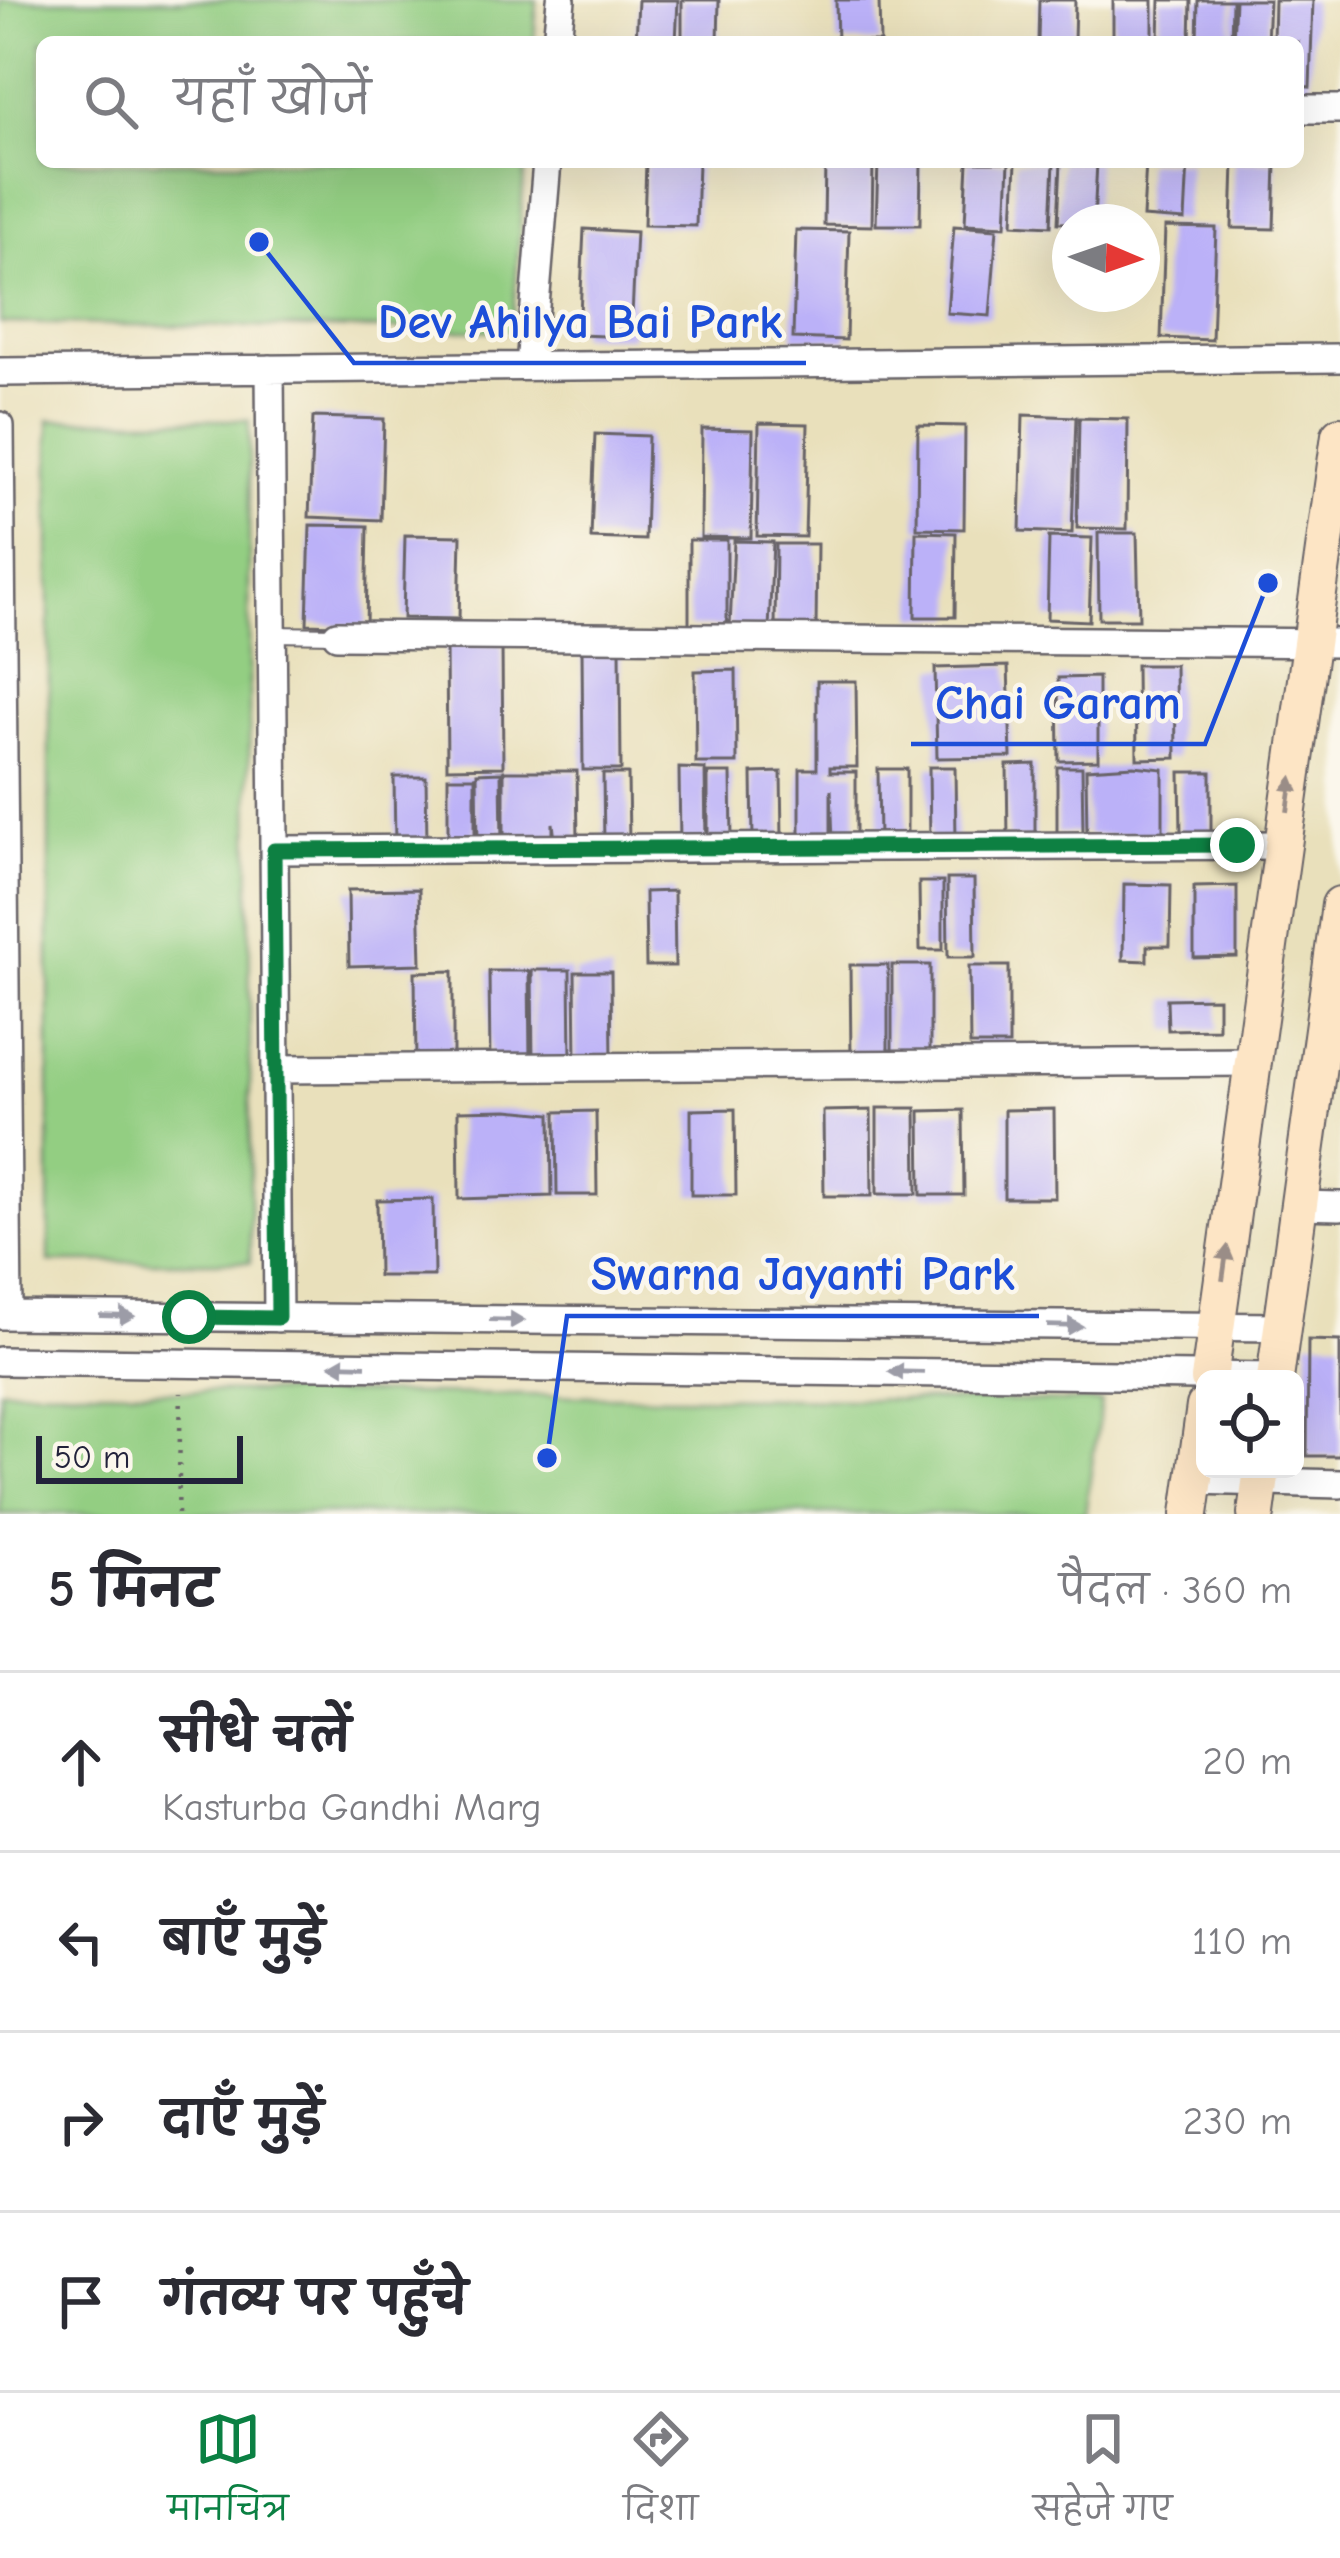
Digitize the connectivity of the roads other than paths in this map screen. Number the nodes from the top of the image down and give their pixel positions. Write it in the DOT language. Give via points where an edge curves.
graph roads {
  1 [pos="561,0"];
  2 [pos="558,36"];
  3 [pos="1304,109"];
  4 [pos="1340,110"];
  5 [pos="546,168"];
  6 [pos="1340,358"];
  7 [pos="530,366"];
  8 [pos="270,369"];
  9 [pos="0,372"];
  10 [pos="0,426"];
  11 [pos="1340,435"];
  12 [pos="272,634"];
  13 [pos="337,634"];
  14 [pos="1326,643"];
  15 [pos="1,646"];
  16 [pos="1283,845"];
  17 [pos="274,850"];
  18 [pos="2,861"];
  19 [pos="1339,927"];
  20 [pos="1253,1062"];
  21 [pos="276,1069"];
  22 [pos="3,1071"];
  23 [pos="1299,1205"];
  24 [pos="1340,1206"];
  25 [pos="4,1315"];
  26 [pos="189,1317"];
  27 [pos="278,1318"];
  28 [pos="1216,1327"];
  29 [pos="1282,1327"];
  30 [pos="0,1360"];
  31 [pos="187,1363"];
  32 [pos="1210,1370"];
  33 [pos="1276,1370"];
  34 [pos="1196,1387"];
  35 [pos="1340,1484"];
  36 [pos="1259,1489"];
  37 [pos="1193,1497"];
  1 -- 2 [label="street"];
  3 -- 4 [label="street"];
  5 -- 7 [label="street"];
  6 -- 7 [label="street"];
  7 -- 8 [label="street"];
  8 -- 9 [label="street"];
  8 -- 12 [label="street"];
  10 -- 15 [label="street"];
  11 -- 14 [label="street"];
  12 -- 13 [label="lane"];
  12 -- 17 [label="street"];
  13 -- 14 [label="street"];
  16 -- 14 [label="street, one-way"];
  15 -- 18 [label="street"];
  16 -- 17 [label="street"];
  16 -- 20 [label="street"];
  17 -- 21 [label="street"];
  18 -- 22 [label="street"];
  19 -- 23 [label="street"];
  20 -- 21 [label="street"];
  28 -- 20 [label="street, one-way"];
  21 -- 27 [label="street"];
  22 -- 25 [label="street"];
  23 -- 24 [label="street"];
  23 -- 29 [label="street"];
  25 -- 26 [label="street, one-way"];
  26 -- 27 [label="street"];
  26 -- 31 [label="street"];
  27 -- 28 [label="street, one-way"];
  28 -- 29 [label="street"];
  28 -- 32 [label="street"];
  29 -- 33 [label="street"];
  30 -- 31 [label="street"];
  34 -- 31 [label="street, one-way"];
  35 -- 36 [label="street"];
  36 -- 37 [label="street"];
}
